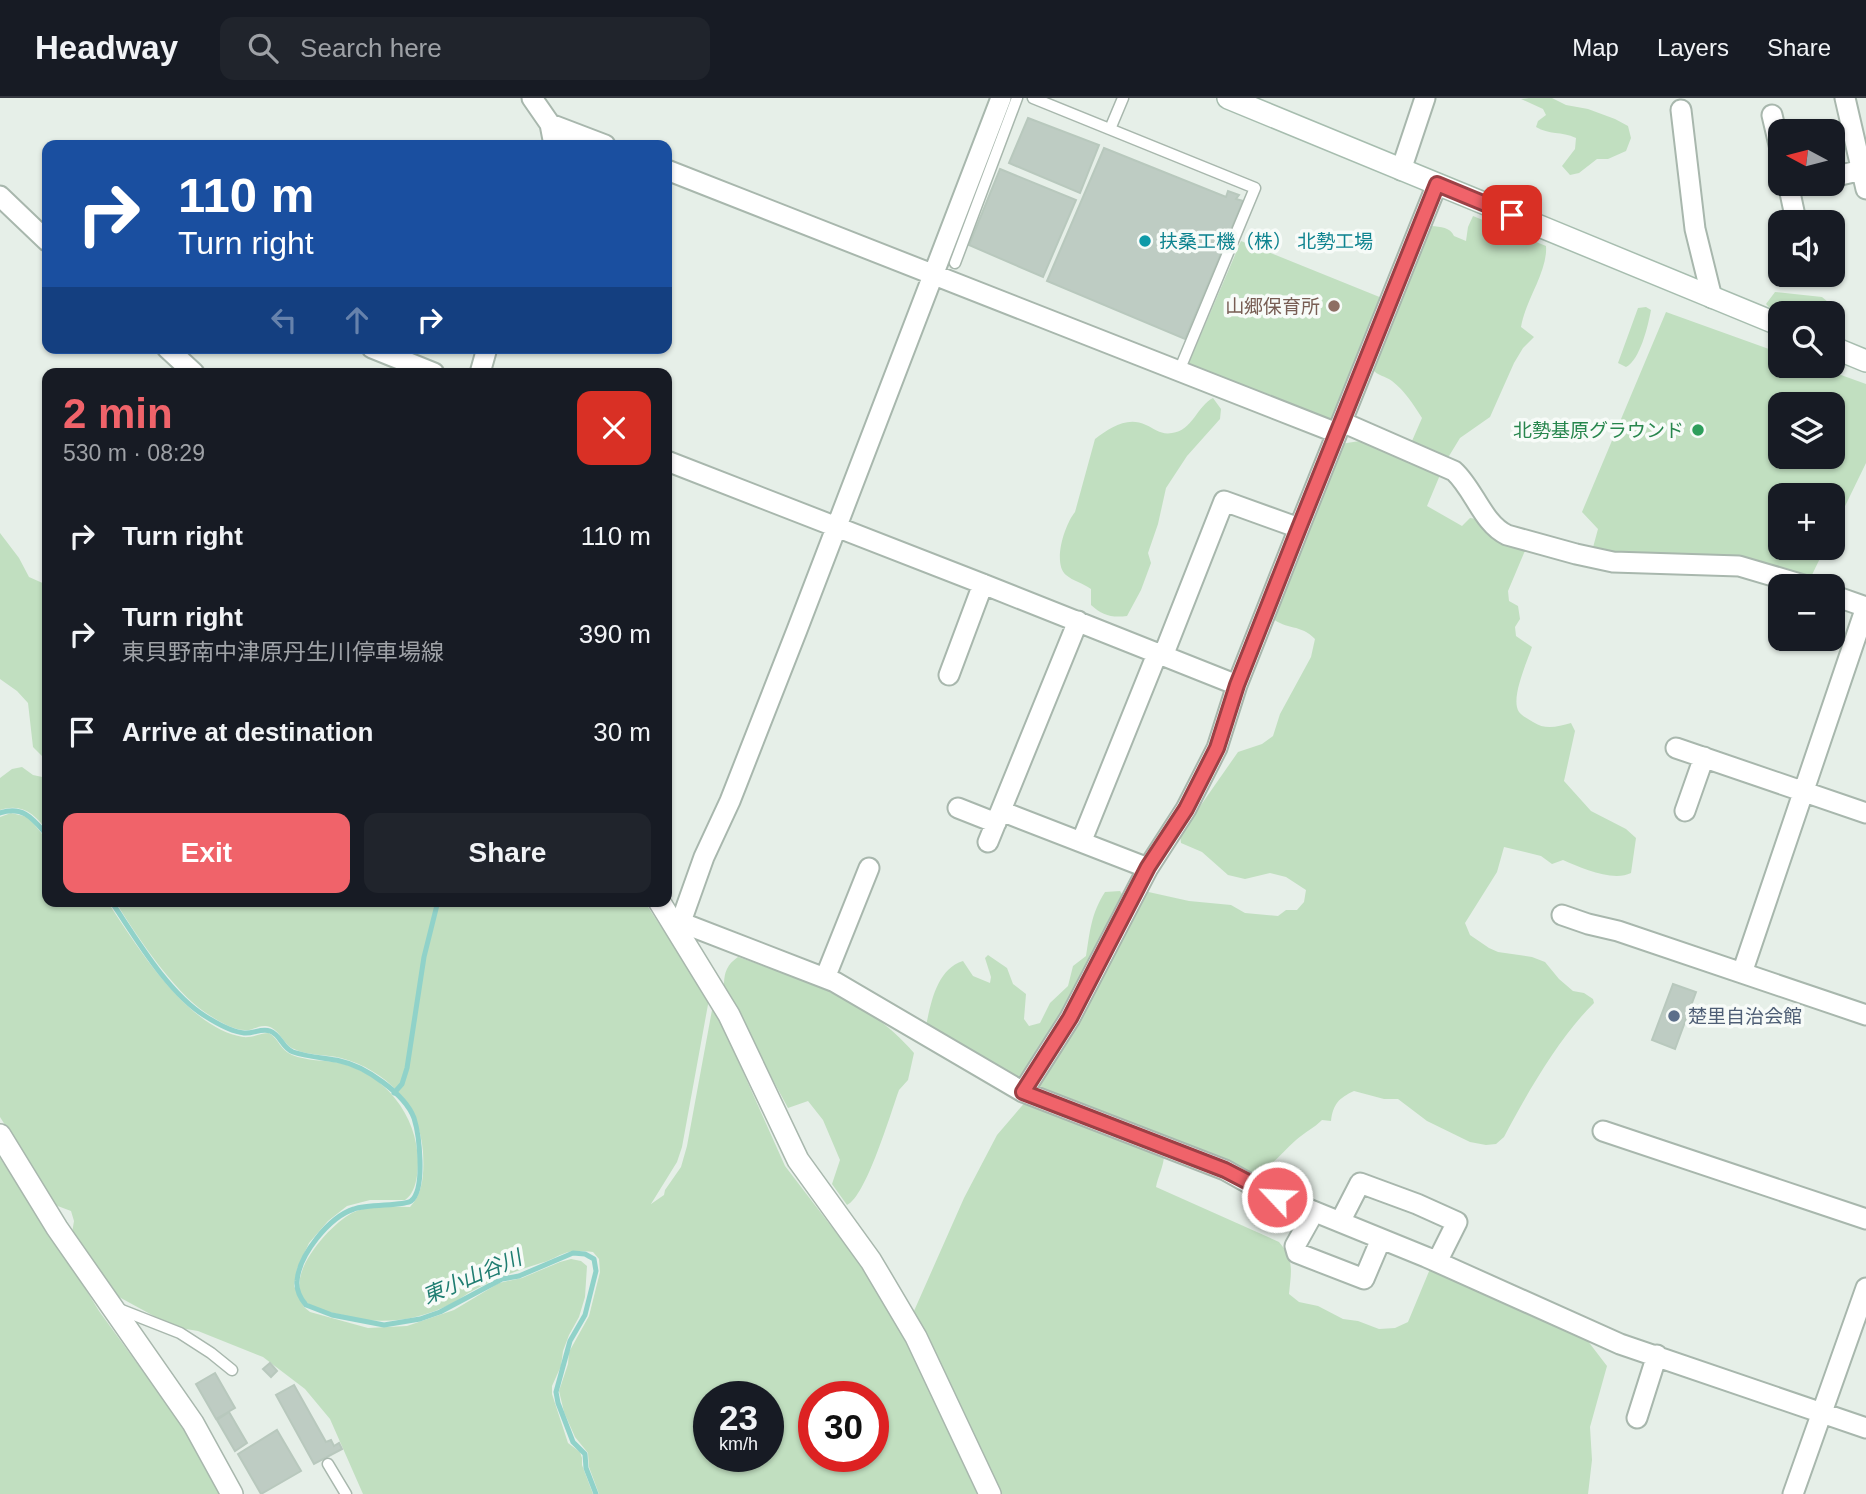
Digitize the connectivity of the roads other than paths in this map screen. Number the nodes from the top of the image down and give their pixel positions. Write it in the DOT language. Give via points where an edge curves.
graph roads {
  1 [pos="532,98"];
  2 [pos="1001,98"];
  3 [pos="1017,98"];
  4 [pos="1033,98"];
  5 [pos="1123,98"];
  6 [pos="1228,98"];
  7 [pos="1425,98"];
  8 [pos="1845,98"];
  9 [pos="1681,110"];
  10 [pos="1772,115"];
  11 [pos="1773,119"];
  12 [pos="550,124"];
  13 [pos="1110,129"];
  14 [pos="553,140"];
  15 [pos="592,140"];
  16 [pos="1401,170"];
  17 [pos="672,172"];
  18 [pos="1845,178"];
  19 [pos="1864,180"];
  20 [pos="1437,184"];
  21 [pos="7,203"];
  22 [pos="42,218"];
  23 [pos="42,236"];
  24 [pos="955,263"];
  25 [pos="932,273"];
  26 [pos="1713,298"];
  27 [pos="1768,321"];
  28 [pos="1845,352"];
  29 [pos="173,354"];
  30 [pos="387,354"];
  31 [pos="1866,360"];
  32 [pos="189,368"];
  33 [pos="422,368"];
  34 [pos="1179,371"];
  35 [pos="1339,428"];
  36 [pos="672,463"];
  37 [pos="835,526"];
  38 [pos="1299,528"];
  39 [pos="1768,575"];
  40 [pos="983,583"];
  41 [pos="1845,600"];
  42 [pos="1866,607"];
  43 [pos="1078,621"];
  44 [pos="1160,655"];
  45 [pos="949,675"];
  46 [pos="1237,685"];
  47 [pos="1676,748"];
  48 [pos="1704,757"];
  49 [pos="1804,791"];
  50 [pos="958,808"];
  51 [pos="1685,811"];
  52 [pos="1866,813"];
  53 [pos="998,817"];
  54 [pos="1082,840"];
  55 [pos="988,842"];
  56 [pos="1148,867"];
  57 [pos="869,868"];
  58 [pos="664,907"];
  59 [pos="1562,915"];
  60 [pos="679,926"];
  61 [pos="1742,973"];
  62 [pos="825,978"];
  63 [pos="1866,1015"];
  64 [pos="1023,1092"];
  65 [pos="1603,1131"];
  66 [pos="0,1135"];
  67 [pos="1314,1212"];
  68 [pos="1866,1219"];
  69 [pos="1340,1222"];
  70 [pos="1381,1239"];
  71 [pos="1437,1262"];
  72 [pos="1866,1288"];
  73 [pos="109,1305"];
  74 [pos="1657,1355"];
  75 [pos="232,1370"];
  76 [pos="1821,1412"];
  77 [pos="1637,1418"];
  78 [pos="1866,1428"];
  79 [pos="328,1464"];
  80 [pos="232,1494"];
  81 [pos="346,1494"];
  82 [pos="990,1494"];
  83 [pos="1793,1494"];
  1 -- 12 [label="street"];
  2 -- 25 [label="street"];
  3 -- 24 [label="lane"];
  4 -- 13 [label="lane"];
  5 -- 13 [label="lane"];
  6 -- 16 [label="street"];
  7 -- 16 [label="street"];
  8 -- 19 [label="street"];
  9 -- 26 [label="street" via="1695,229"];
  10 -- 11 [label="street"];
  12 -- 14 [label="street"];
  12 -- 15 [label="street"];
  13 -- 34 [label="lane" via="1255,188"];
  16 -- 20 [label="street"];
  17 -- 25 [label="street"];
  18 -- 19 [label="street"];
  20 -- 26 [label="street"];
  20 -- 35 [label="street"];
  21 -- 22 [label="street"];
  21 -- 23 [label="street"];
  25 -- 34 [label="street"];
  25 -- 37 [label="street"];
  26 -- 27 [label="street"];
  28 -- 31 [label="street"];
  29 -- 32 [label="street"];
  30 -- 33 [label="street"];
  34 -- 35 [label="street"];
  35 -- 38 [label="street"];
  35 -- 39 [label="street" via="1454,471 1496,530 1507,535 1613,562 1739,566"];
  36 -- 37 [label="street"];
  37 -- 40 [label="street"];
  37 -- 60 [label="street"];
  38 -- 44 [label="street" via="1223,501"];
  38 -- 46 [label="street"];
  40 -- 43 [label="street"];
  40 -- 45 [label="street"];
  41 -- 42 [label="street"];
  42 -- 49 [label="street"];
  43 -- 44 [label="street"];
  43 -- 53 [label="street"];
  44 -- 46 [label="street"];
  44 -- 54 [label="street"];
  46 -- 56 [label="street" via="1217,748 1186,809"];
  47 -- 48 [label="street"];
  48 -- 49 [label="street"];
  48 -- 51 [label="street"];
  49 -- 52 [label="street"];
  49 -- 61 [label="street"];
  50 -- 53 [label="street"];
  53 -- 54 [label="street"];
  53 -- 55 [label="street"];
  54 -- 56 [label="street"];
  56 -- 64 [label="street" via="1070,1018"];
  57 -- 62 [label="street"];
  58 -- 60 [label="street"];
  59 -- 61 [label="street"];
  60 -- 62 [label="street"];
  60 -- 82 [label="street" via="729,1014 798,1160 871,1261 916,1337"];
  61 -- 63 [label="street"];
  62 -- 64 [label="street"];
  64 -- 67 [label="street" via="1225,1170"];
  65 -- 68 [label="street"];
  66 -- 73 [label="street"];
  67 -- 69 [label="street"];
  67 -- 70 [label="street" via="1295,1246 1297,1253 1364,1279"];
  69 -- 70 [label="street"];
  69 -- 71 [label="street" via="1360,1183 1417,1204 1457,1222"];
  70 -- 71 [label="street"];
  71 -- 74 [label="street" via="1620,1344"];
  72 -- 76 [label="street"];
  73 -- 75 [label="lane" via="180,1334"];
  73 -- 80 [label="street" via="193,1423"];
  74 -- 76 [label="street"];
  74 -- 77 [label="street"];
  76 -- 78 [label="street"];
  76 -- 83 [label="street"];
  79 -- 81 [label="lane"];
}
